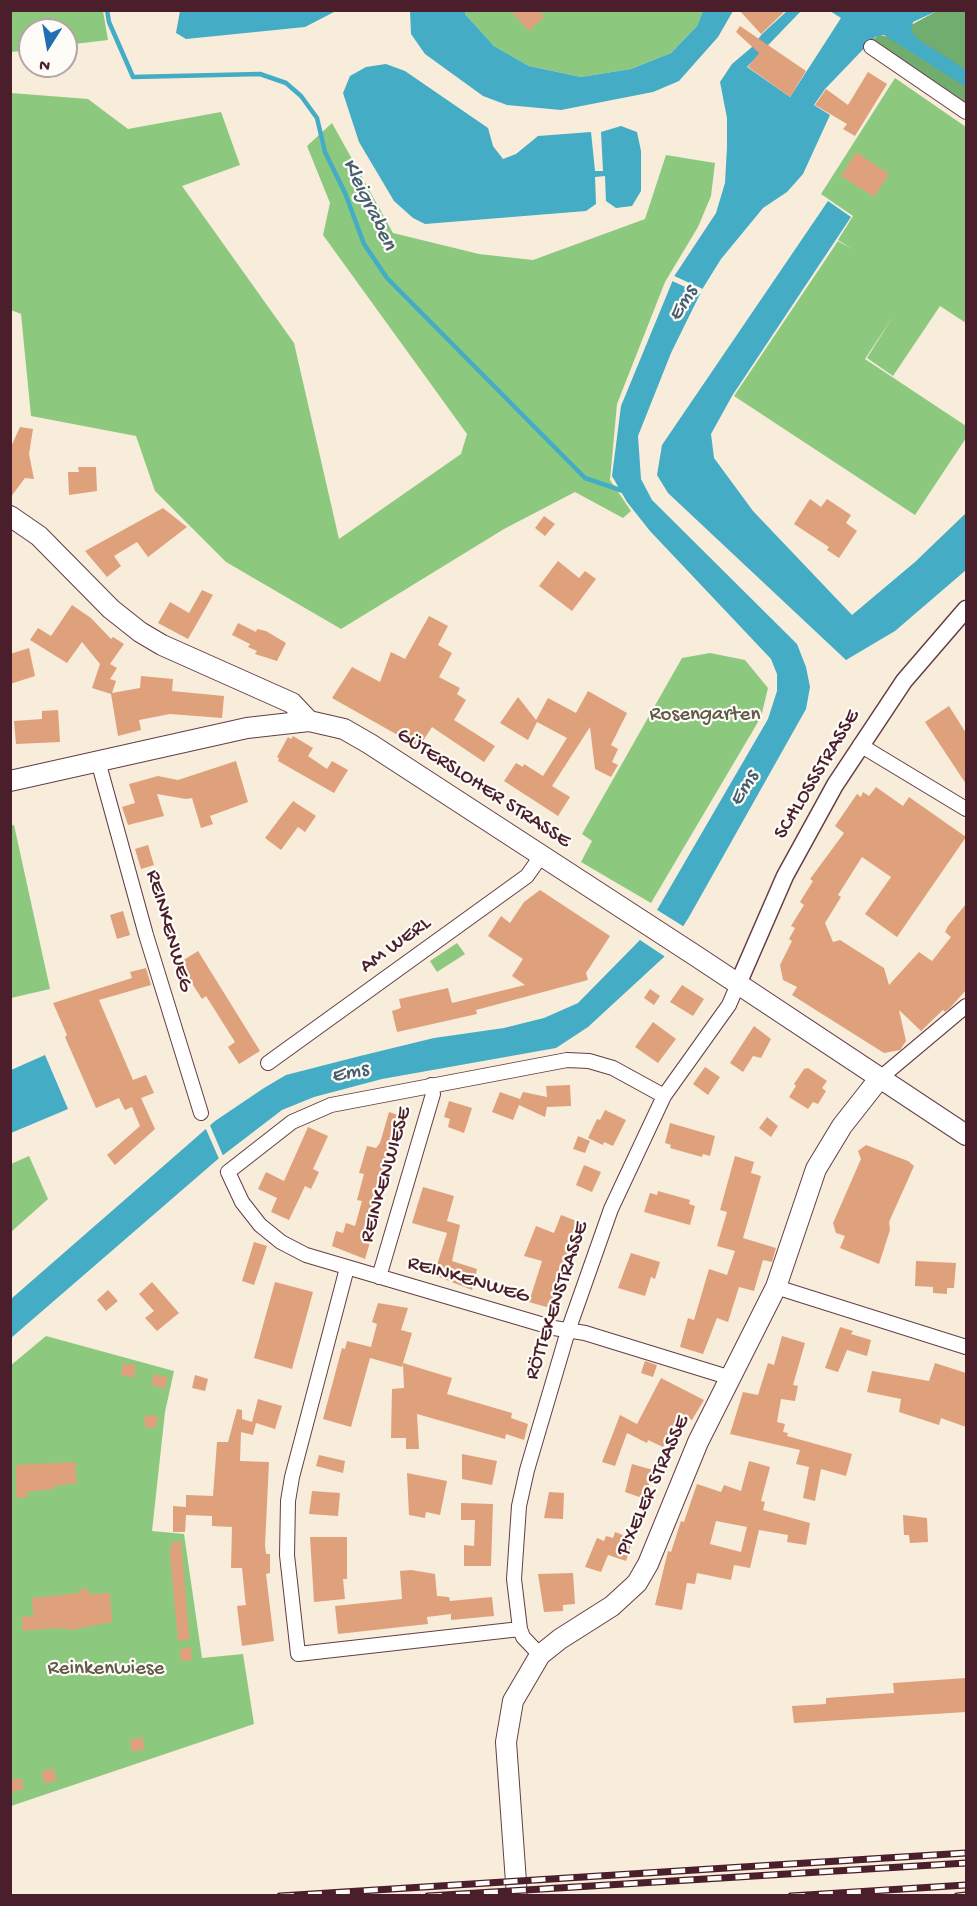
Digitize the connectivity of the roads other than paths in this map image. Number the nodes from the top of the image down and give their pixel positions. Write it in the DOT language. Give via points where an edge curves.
graph roads {
  1 [pos="871,47"];
  2 [pos="966,112"];
  3 [pos="10,516"];
  4 [pos="966,609"];
  5 [pos="309,721"];
  6 [pos="860,745"];
  7 [pos="98,761"];
  8 [pos="10,781"];
  9 [pos="966,809"];
  10 [pos="542,856"];
  11 [pos="738,984"];
  12 [pos="966,1006"];
  13 [pos="268,1063"];
  14 [pos="879,1079"];
  15 [pos="431,1084"];
  16 [pos="664,1096"];
  17 [pos="201,1113"];
  18 [pos="966,1136"];
  19 [pos="228,1172"];
  20 [pos="347,1268"];
  21 [pos="379,1277"];
  22 [pos="776,1287"];
  23 [pos="568,1331"];
  24 [pos="966,1347"];
  25 [pos="731,1378"];
  26 [pos="520,1629"];
  27 [pos="540,1655"];
  28 [pos="517,1896"];
  1 -- 2 [label="street"];
  3 -- 5 [label="main road" via="39,536 111,609 140,632 292,703"];
  4 -- 6 [label="street, SCHLOSSSTRASSE" via="904,681"];
  5 -- 7 [label="main road, GÜTERSLOHER STRASSE" via="247,728"];
  5 -- 10 [label="main road, GÜTERSLOHER STRASSE" via="344,729 370,744"];
  6 -- 9 [label="street"];
  6 -- 11 [label="street, SCHLOSSSTRASSE" via="785,876"];
  7 -- 8 [label="main road, GÜTERSLOHER STRASSE"];
  7 -- 17 [label="street, REINKENWEG"];
  10 -- 11 [label="main road, GÜTERSLOHER STRASSE"];
  10 -- 13 [label="street, AM WERL" via="527,876"];
  11 -- 14 [label="main road, GÜTERSLOHER STRASSE"];
  11 -- 16 [label="street, RÖTTEKENSTRASSE" via="729,1005"];
  12 -- 14 [label="street"];
  14 -- 18 [label="main road, GÜTERSLOHER STRASSE"];
  14 -- 22 [label="main road, PIXELER STRASSE" via="842,1126 816,1169"];
  15 -- 16 [label="street, REINKENWIESE" via="567,1060 589,1061 613,1068"];
  15 -- 19 [label="street, REINKENWIESE" via="321,1109 292,1122"];
  15 -- 21 [label="street, REINKENWIESE" via="433,1094"];
  16 -- 23 [label="street, RÖTTEKENSTRASSE" via="611,1209"];
  19 -- 20 [label="street, REINKENWEG" via="242,1202 260,1225 281,1242"];
  20 -- 21 [label="street, REINKENWEG"];
  20 -- 26 [label="street, REINKENWIESE" via="291,1485 287,1555 298,1654"];
  21 -- 23 [label="street, REINKENWEG"];
  22 -- 24 [label="street"];
  22 -- 25 [label="main road, PIXELER STRASSE"];
  23 -- 25 [label="street, REINKENWEG"];
  23 -- 26 [label="street, RÖTTEKENSTRASSE" via="519,1506 514,1579"];
  25 -- 27 [label="main road, PIXELER STRASSE" via="693,1453 637,1583 612,1606"];
  26 -- 27 [label="street"];
  27 -- 28 [label="main road, PIXELER STRASSE" via="513,1701 507,1730"];
}
